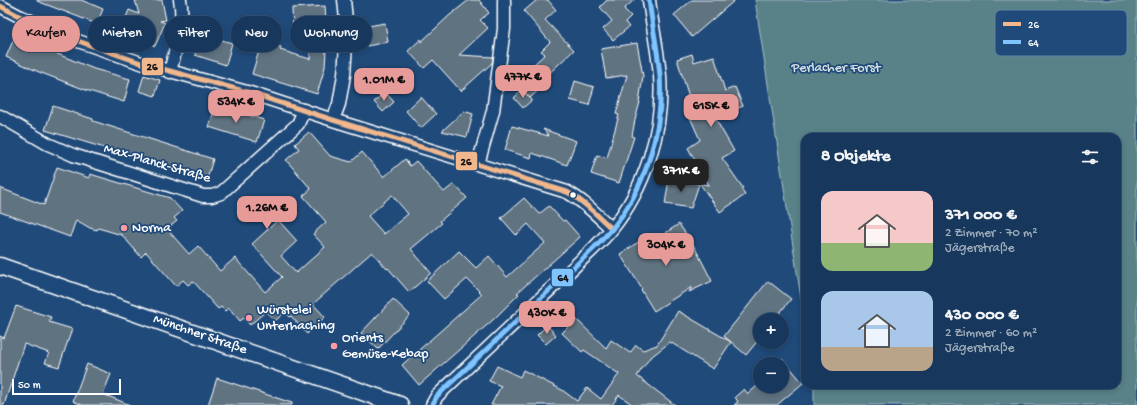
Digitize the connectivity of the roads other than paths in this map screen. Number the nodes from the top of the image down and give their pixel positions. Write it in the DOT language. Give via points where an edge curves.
graph roads {
  1 [pos="180,0"];
  2 [pos="344,0"];
  3 [pos="504,0"];
  4 [pos="649,0"];
  5 [pos="0,6"];
  6 [pos="170,72"];
  7 [pos="304,110"];
  8 [pos="0,116"];
  9 [pos="333,120"];
  10 [pos="478,164"];
  11 [pos="612,229"];
  12 [pos="0,266"];
  13 [pos="400,405"];
  14 [pos="432,405"];
  1 -- 6 [label="street" via="182,7 179,34"];
  2 -- 9 [label="street" via="347,29 344,75 339,104"];
  3 -- 10 [label="street" via="504,29 493,111"];
  4 -- 11 [label="street" via="660,76 656,134 644,175"];
  5 -- 6 [label="street" via="78,41"];
  6 -- 7 [label="street" via="248,92"];
  7 -- 8 [label="street, Max-Planck-Straße" via="298,124 222,193 212,196 203,196 73,155 48,144"];
  7 -- 9 [label="street"];
  9 -- 10 [label="street"];
  10 -- 11 [label="street" via="574,195"];
  11 -- 14 [label="street" via="437,396"];
  12 -- 13 [label="main road, Münchner Straße"];
}
